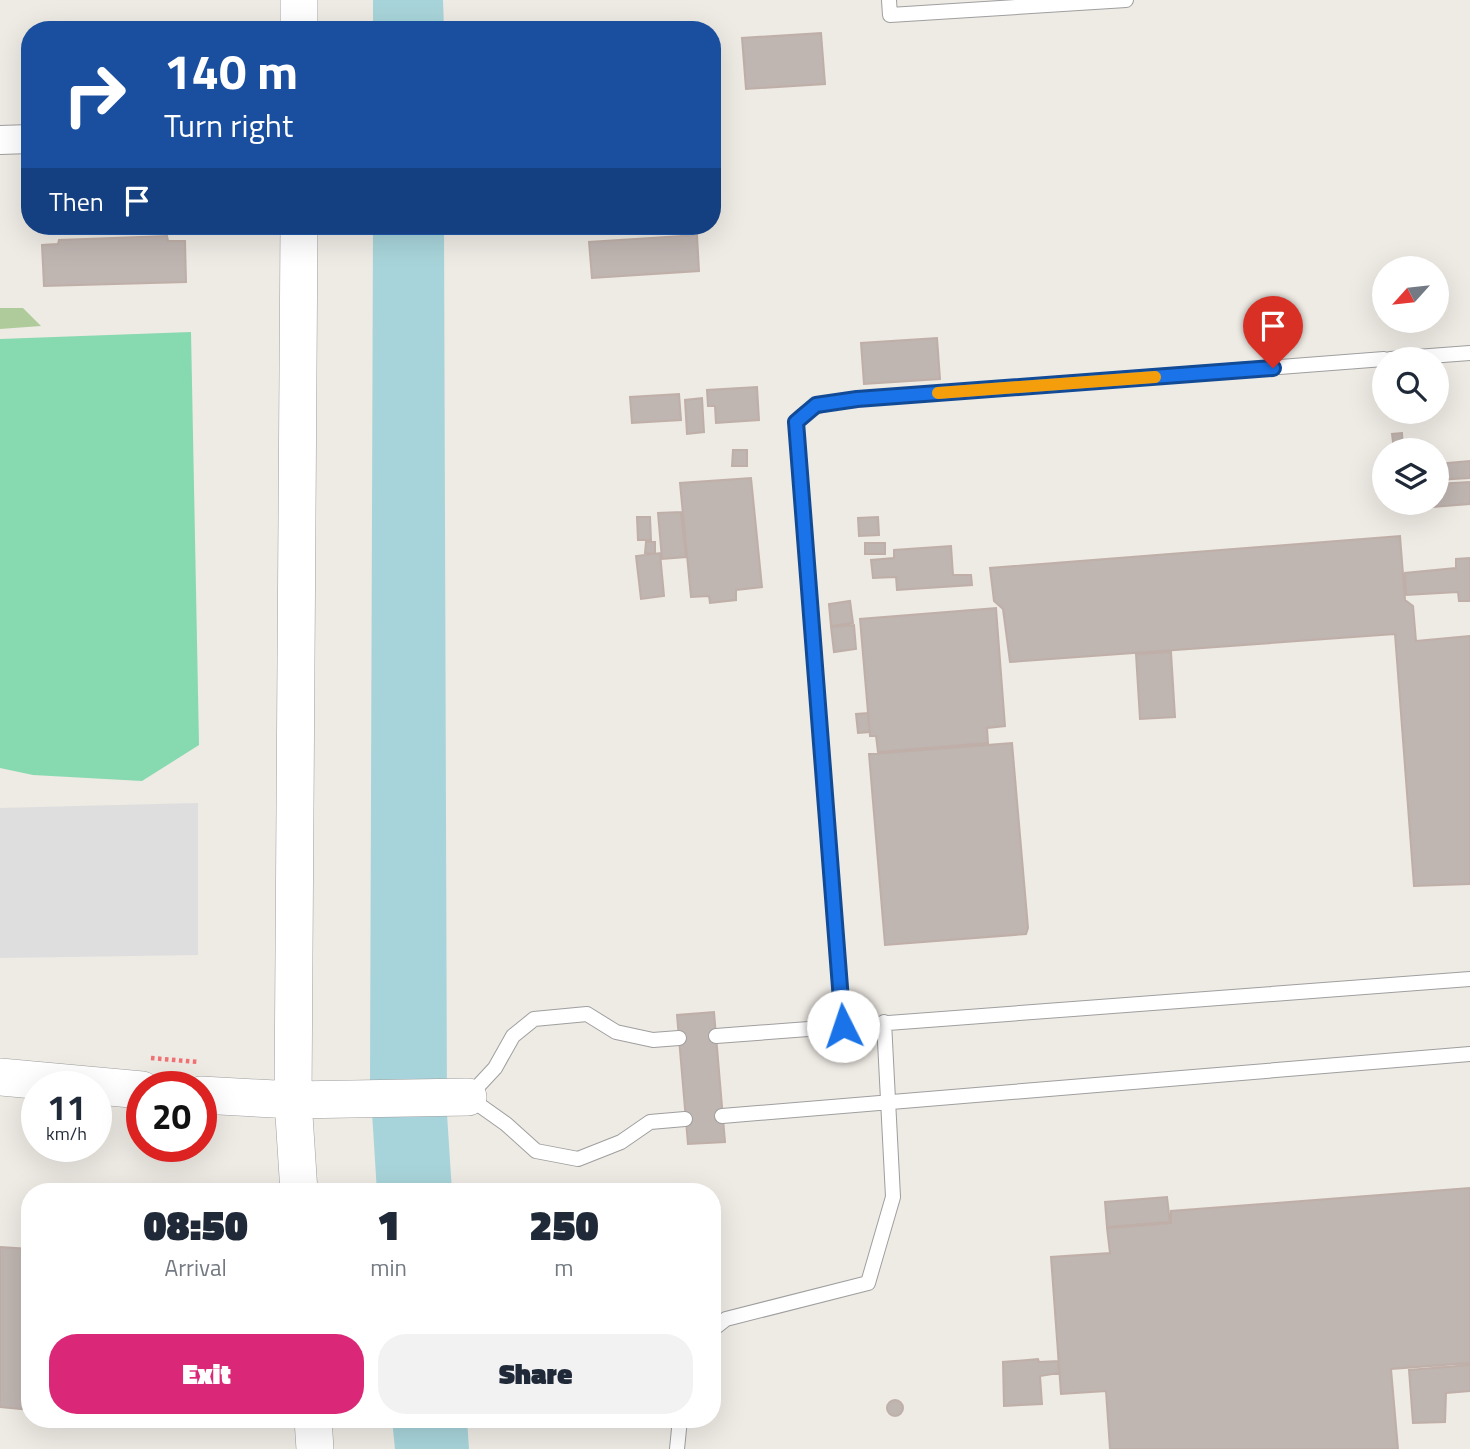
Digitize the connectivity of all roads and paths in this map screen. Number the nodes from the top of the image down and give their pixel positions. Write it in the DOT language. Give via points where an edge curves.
graph roads {
  1 [pos="299,0"];
  2 [pos="889,0"];
  3 [pos="1126,0"];
  4 [pos="299,21"];
  5 [pos="0,139"];
  6 [pos="21,139"];
  7 [pos="299,235"];
  8 [pos="1470,353"];
  9 [pos="1449,355"];
  10 [pos="1372,360"];
  11 [pos="1470,979"];
  12 [pos="884,1022"];
  13 [pos="843,1026"];
  14 [pos="716,1036"];
  15 [pos="679,1038"];
  16 [pos="1470,1054"];
  17 [pos="0,1077"];
  18 [pos="126,1089"];
  19 [pos="217,1096"];
  20 [pos="468,1097"];
  21 [pos="293,1100"];
  22 [pos="888,1102"];
  23 [pos="722,1116"];
  24 [pos="685,1119"];
  25 [pos="298,1183"];
  26 [pos="721,1323"];
  27 [pos="314,1428"];
  28 [pos="679,1428"];
  29 [pos="315,1449"];
  30 [pos="677,1449"];
  1 -- 4 [label="street"];
  2 -- 3 [label="lane" via="890,15"];
  5 -- 6 [label="street"];
  7 -- 21 [label="street"];
  8 -- 9 [label="lane"];
  10 -- 13 [label="lane" via="857,399 816,405 803,413 796,422"];
  11 -- 12 [label="lane"];
  12 -- 13 [label="lane"];
  12 -- 22 [label="lane"];
  13 -- 14 [label="lane"];
  15 -- 20 [label="lane" via="653,1040 616,1032 587,1014 534,1018 513,1035 495,1068"];
  16 -- 22 [label="lane"];
  17 -- 18 [label="street"];
  19 -- 21 [label="street"];
  20 -- 21 [label="street"];
  20 -- 24 [label="lane" via="536,1151 578,1159 621,1142 650,1122"];
  21 -- 25 [label="street"];
  22 -- 23 [label="lane"];
  22 -- 26 [label="lane" via="893,1197 868,1283"];
  27 -- 29 [label="street"];
  28 -- 30 [label="lane"];
}
